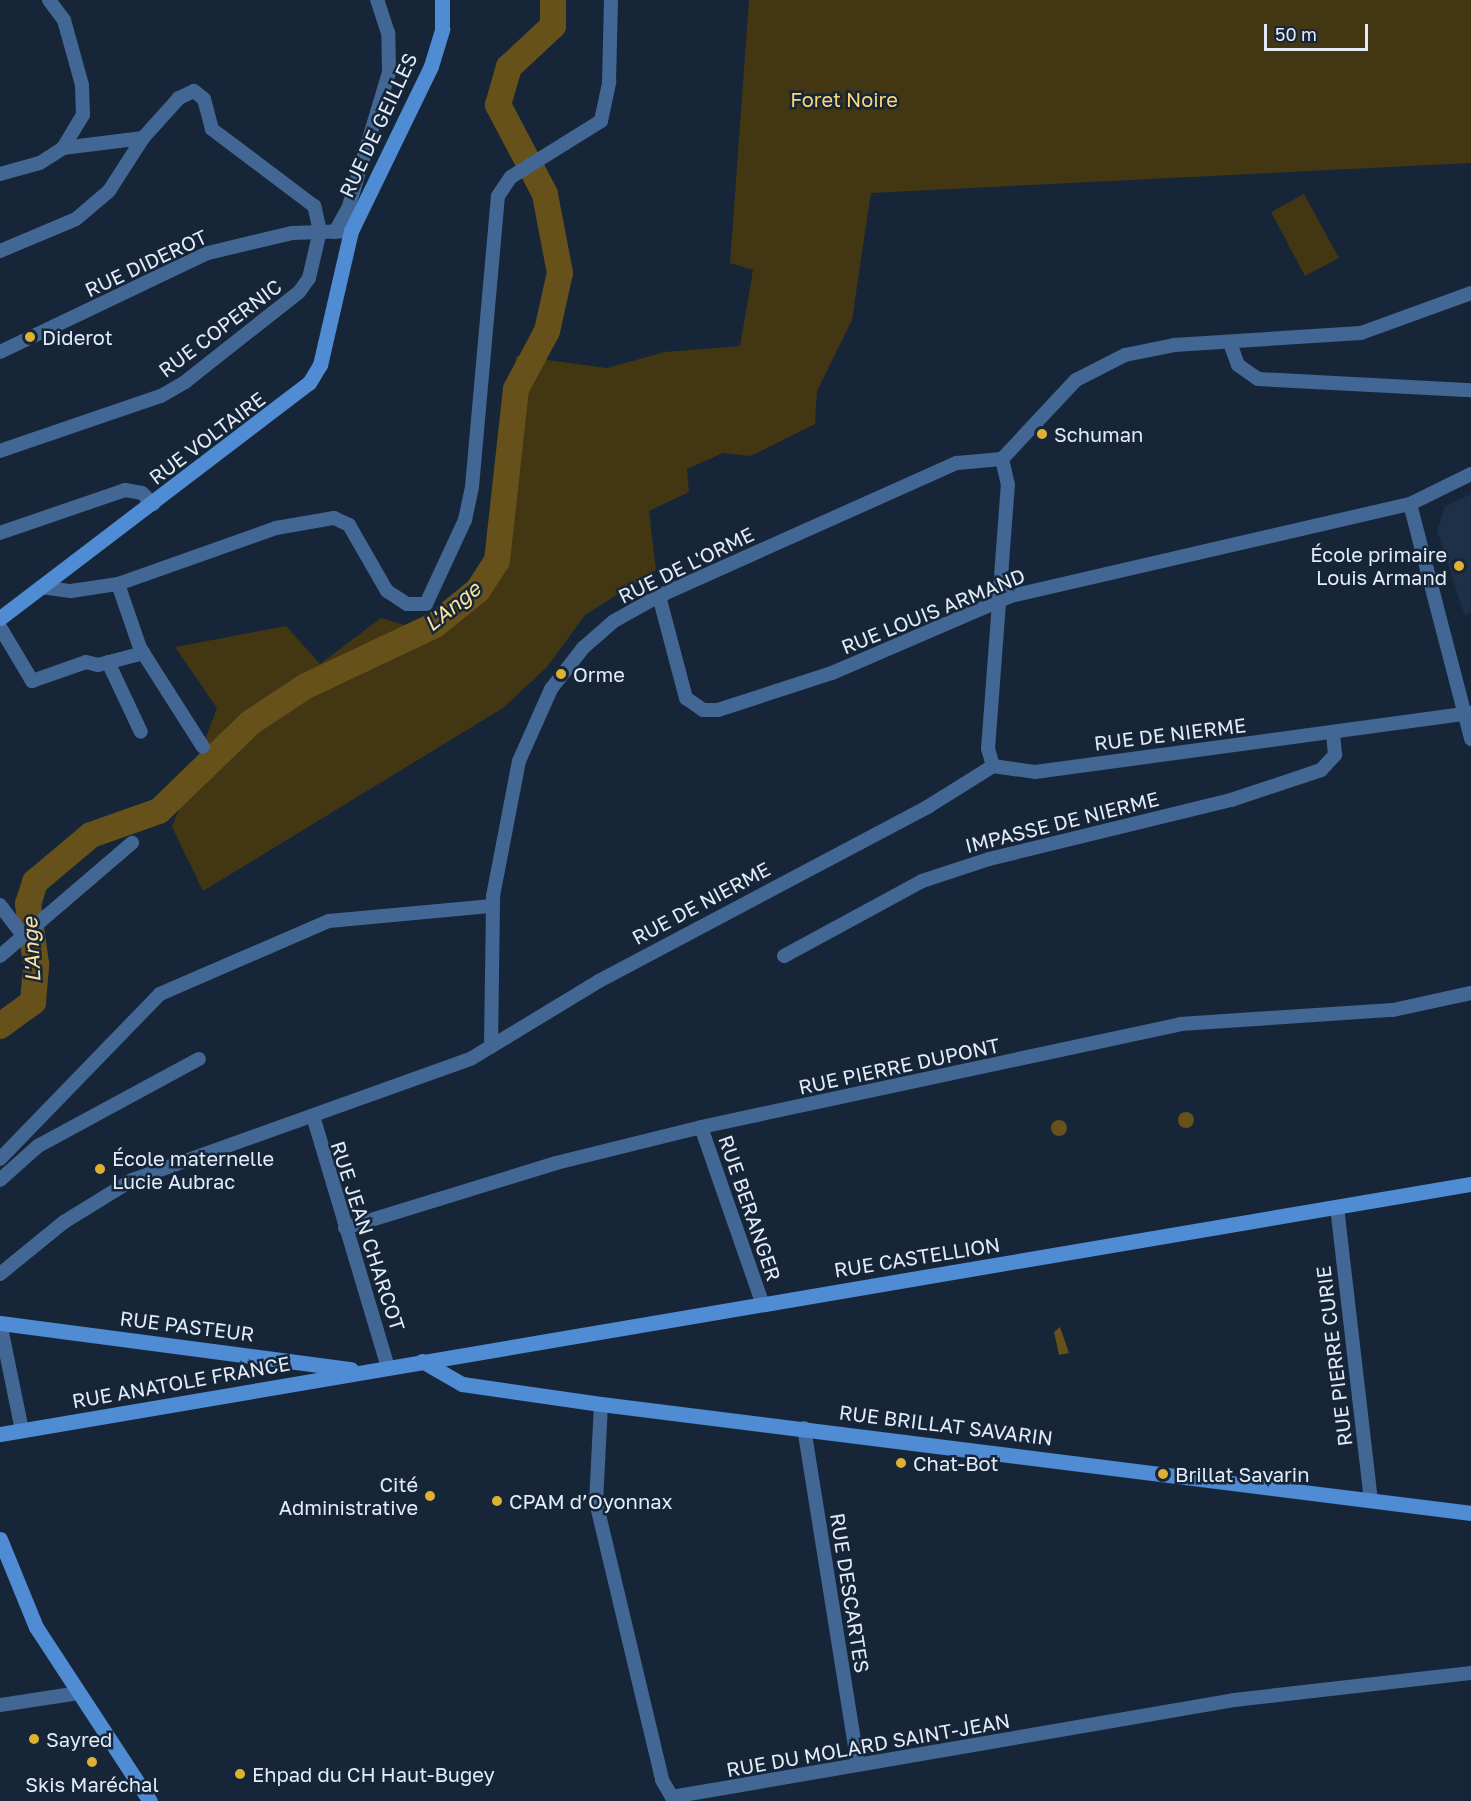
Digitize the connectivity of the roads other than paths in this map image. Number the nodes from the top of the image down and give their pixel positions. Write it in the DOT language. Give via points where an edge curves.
graph roads {
  1 [pos="49,0"];
  2 [pos="377,0"];
  3 [pos="442,0"];
  4 [pos="611,0"];
  5 [pos="143,138"];
  6 [pos="63,148"];
  7 [pos="0,174"];
  8 [pos="328,231"];
  9 [pos="351,231"];
  10 [pos="0,251"];
  11 [pos="1471,293"];
  12 [pos="1230,343"];
  13 [pos="0,352"];
  14 [pos="1471,390"];
  15 [pos="0,451"];
  16 [pos="1002,459"];
  17 [pos="1471,474"];
  18 [pos="153,504"];
  19 [pos="1410,504"];
  20 [pos="0,533"];
  21 [pos="118,584"];
  22 [pos="41,587"];
  23 [pos="659,596"];
  24 [pos="998,601"];
  25 [pos="0,618"];
  26 [pos="0,627"];
  27 [pos="143,653"];
  28 [pos="108,662"];
  29 [pos="1468,714"];
  30 [pos="141,732"];
  31 [pos="1333,733"];
  32 [pos="1471,739"];
  33 [pos="203,747"];
  34 [pos="993,766"];
  35 [pos="132,843"];
  36 [pos="0,906"];
  37 [pos="492,906"];
  38 [pos="23,936"];
  39 [pos="0,956"];
  40 [pos="784,956"];
  41 [pos="1471,993"];
  42 [pos="491,1047"];
  43 [pos="199,1059"];
  44 [pos="313,1116"];
  45 [pos="701,1127"];
  46 [pos="0,1159"];
  47 [pos="0,1180"];
  48 [pos="1471,1184"];
  49 [pos="1336,1207"];
  50 [pos="345,1228"];
  51 [pos="0,1274"];
  52 [pos="762,1302"];
  53 [pos="0,1323"];
  54 [pos="422,1361"];
  55 [pos="388,1367"];
  56 [pos="369,1371"];
  57 [pos="601,1404"];
  58 [pos="804,1428"];
  59 [pos="22,1430"];
  60 [pos="0,1434"];
  61 [pos="1371,1500"];
  62 [pos="1471,1513"];
  63 [pos="0,1539"];
  64 [pos="1471,1673"];
  65 [pos="80,1694"];
  66 [pos="0,1705"];
  67 [pos="858,1764"];
  68 [pos="150,1801"];
  1 -- 6 [label="street" via="64,20 82,85 82,115"];
  2 -- 8 [label="street, RUE COPERNIC" via="388,33 389,72 348,209"];
  3 -- 9 [label="main road, RUE DE GEILLES" via="442,29 431,66"];
  4 -- 21 [label="street" via="609,82 601,121 521,170 498,196 465,520 426,604 407,604 387,591 349,525 334,518 276,528"];
  5 -- 6 [label="street"];
  5 -- 8 [label="street" via="179,98 194,91 204,99 212,129 314,206"];
  5 -- 10 [label="street" via="109,191 76,219"];
  6 -- 7 [label="street" via="40,163"];
  8 -- 9 [label="street, RUE DIDEROT"];
  8 -- 13 [label="street, RUE DIDEROT" via="263,238 208,253"];
  8 -- 15 [label="street, RUE COPERNIC" via="309,278 299,292 185,382 161,396"];
  9 -- 18 [label="main road, RUE VOLTAIRE" via="320,365 309,383"];
  11 -- 12 [label="street" via="1361,333"];
  12 -- 14 [label="street" via="1238,365 1258,379"];
  12 -- 16 [label="street" via="1142,351 1092,369 1060,394"];
  16 -- 23 [label="street, RUE DE L'ORME" via="957,463"];
  16 -- 24 [label="street" via="1008,485"];
  17 -- 19 [label="street, RUE LOUIS ARMAND"];
  18 -- 20 [label="street" via="142,493 125,490"];
  18 -- 22 [label="main road, RUE VOLTAIRE"];
  19 -- 24 [label="street, RUE LOUIS ARMAND"];
  19 -- 29 [label="street"];
  21 -- 22 [label="street" via="71,591"];
  21 -- 27 [label="street"];
  22 -- 25 [label="main road, RUE VOLTAIRE"];
  23 -- 24 [label="street, RUE LOUIS ARMAND" via="684,692 703,710 832,674"];
  23 -- 37 [label="street, RUE DE L'ORME" via="614,621 583,648 537,713 519,761"];
  24 -- 34 [label="street" via="988,749"];
  26 -- 28 [label="street" via="32,681 86,662"];
  27 -- 28 [label="street"];
  27 -- 33 [label="street"];
  28 -- 30 [label="street"];
  29 -- 31 [label="street, RUE DE NIERME"];
  29 -- 32 [label="street"];
  31 -- 34 [label="street, RUE DE NIERME" via="1035,772"];
  31 -- 40 [label="street, IMPASSE DE NIERME" via="1335,755 1321,770 1231,800 933,878"];
  34 -- 42 [label="street, RUE DE NIERME" via="929,806 598,981"];
  35 -- 38 [label="street"];
  36 -- 38 [label="street"];
  37 -- 42 [label="street, RUE DE L'ORME"];
  37 -- 46 [label="street" via="329,921 160,994"];
  38 -- 39 [label="street"];
  41 -- 45 [label="street, RUE PIERRE DUPONT" via="1393,1010 1180,1024"];
  42 -- 44 [label="street, RUE DE NIERME" via="445,1071"];
  43 -- 47 [label="street" via="38,1146"];
  44 -- 50 [label="street, RUE JEAN CHARCOT"];
  44 -- 51 [label="street, RUE DE NIERME" via="132,1180 64,1222"];
  45 -- 50 [label="street, RUE PIERRE DUPONT" via="556,1163"];
  45 -- 52 [label="street, RUE BERANGER"];
  48 -- 49 [label="main road, RUE CASTELLION"];
  49 -- 52 [label="main road, RUE CASTELLION"];
  49 -- 61 [label="street, RUE PIERRE CURIE"];
  50 -- 55 [label="street, RUE JEAN CHARCOT"];
  52 -- 54 [label="main road, RUE CASTELLION"];
  53 -- 56 [label="main road, RUE PASTEUR"];
  53 -- 59 [label="street"];
  54 -- 55 [label="main road, RUE CASTELLION"];
  54 -- 57 [label="main road, RUE BRILLAT SAVARIN" via="462,1384"];
  55 -- 56 [label="main road, RUE CASTELLION"];
  56 -- 59 [label="main road, RUE ANATOLE FRANCE"];
  57 -- 58 [label="main road, RUE BRILLAT SAVARIN"];
  57 -- 67 [label="street, RUE DU MOLARD SAINT-JEAN" via="596,1502 666,1790 672,1797 689,1798"];
  58 -- 61 [label="main road, RUE BRILLAT SAVARIN"];
  58 -- 67 [label="street, RUE DESCARTES"];
  59 -- 60 [label="main road, RUE ANATOLE FRANCE"];
  61 -- 62 [label="main road, RUE BRILLAT SAVARIN"];
  63 -- 65 [label="main road" via="36,1627"];
  64 -- 67 [label="street, RUE DU MOLARD SAINT-JEAN" via="1234,1700"];
  65 -- 66 [label="street"];
  65 -- 68 [label="main road"];
}
